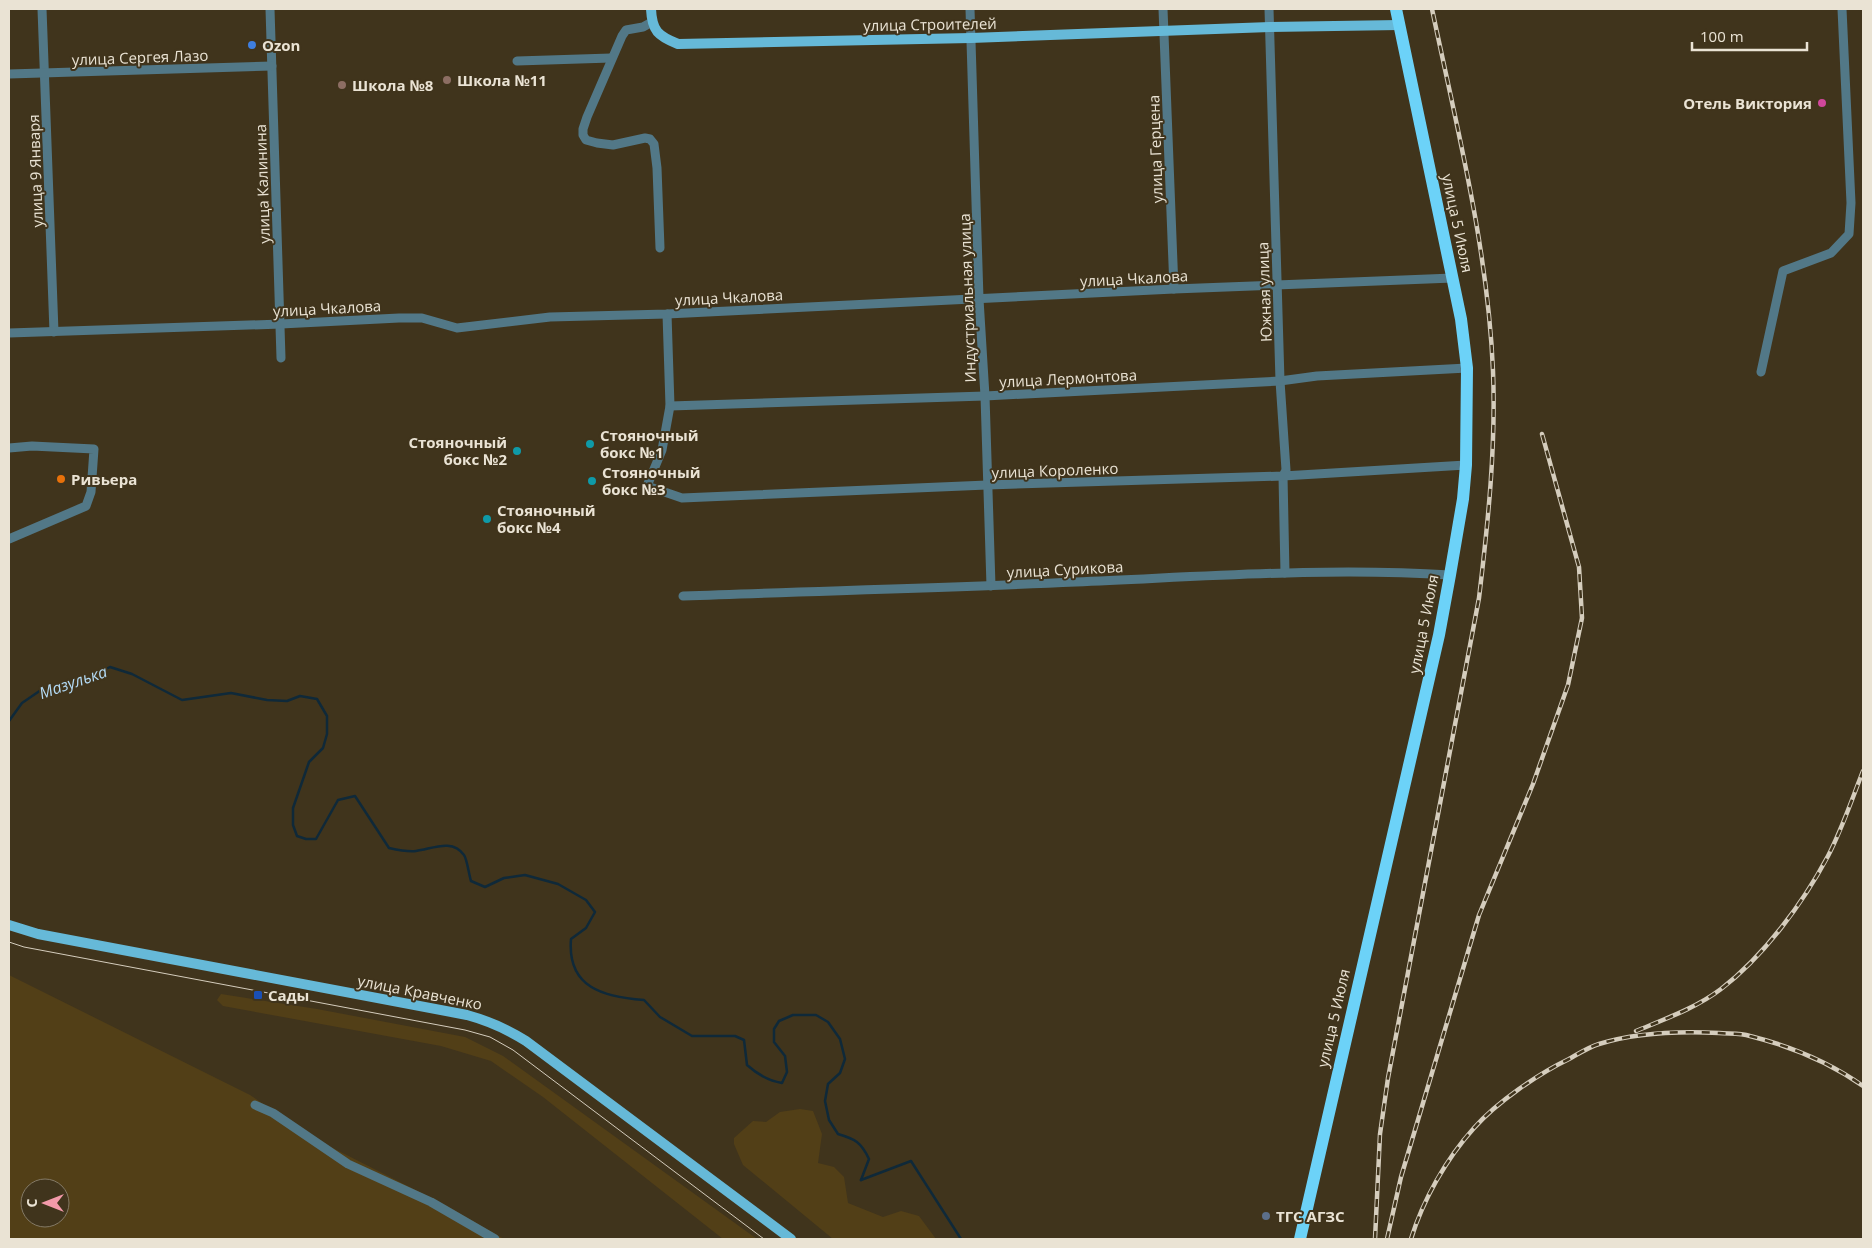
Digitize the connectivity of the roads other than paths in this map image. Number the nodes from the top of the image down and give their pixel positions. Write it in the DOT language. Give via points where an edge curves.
graph roads {
  1 [pos="42,9"];
  2 [pos="270,9"];
  3 [pos="651,9"];
  4 [pos="970,9"];
  5 [pos="1163,9"];
  6 [pos="1269,9"];
  7 [pos="1396,9"];
  8 [pos="1842,9"];
  9 [pos="652,22"];
  10 [pos="1399,25"];
  11 [pos="1270,27"];
  12 [pos="1164,32"];
  13 [pos="971,38"];
  14 [pos="611,58"];
  15 [pos="517,61"];
  16 [pos="272,66"];
  17 [pos="9,74"];
  18 [pos="46,74"];
  19 [pos="660,248"];
  20 [pos="1453,278"];
  21 [pos="1277,286"];
  22 [pos="1174,289"];
  23 [pos="979,299"];
  24 [pos="667,314"];
  25 [pos="280,324"];
  26 [pos="54,332"];
  27 [pos="9,333"];
  28 [pos="281,358"];
  29 [pos="1467,368"];
  30 [pos="1761,372"];
  31 [pos="1280,381"];
  32 [pos="985,396"];
  33 [pos="670,406"];
  34 [pos="9,448"];
  35 [pos="1466,465"];
  36 [pos="1283,476"];
  37 [pos="987,485"];
  38 [pos="9,539"];
  39 [pos="1285,573"];
  40 [pos="1450,576"];
  41 [pos="991,586"];
  42 [pos="682,596"];
  43 [pos="9,925"];
  44 [pos="255,1105"];
  45 [pos="496,1239"];
  46 [pos="791,1239"];
  47 [pos="1300,1239"];
  1 -- 18 [label="street, улица 9 Января"];
  2 -- 16 [label="street, улица Калинина"];
  3 -- 9 [label="main road"];
  4 -- 13 [label="street, Индустриальная улица"];
  5 -- 12 [label="street, улица Герцена"];
  6 -- 11 [label="street, Южная улица"];
  7 -- 10 [label="highway, улица 5 Июля"];
  8 -- 30 [label="street" via="1851,203 1849,234 1830,253 1783,271"];
  9 -- 13 [label="main road, улица Строителей" via="656,32 678,44"];
  9 -- 14 [label="street" via="643,28 626,30"];
  10 -- 11 [label="main road, улица Строителей"];
  10 -- 20 [label="highway, улица 5 Июля"];
  11 -- 12 [label="main road, улица Строителей"];
  11 -- 21 [label="street, Южная улица"];
  12 -- 13 [label="main road, улица Строителей"];
  12 -- 22 [label="street, улица Герцена"];
  13 -- 23 [label="street, Индустриальная улица"];
  14 -- 15 [label="street"];
  14 -- 19 [label="street" via="583,135 586,140 597,143 613,145 644,138 654,144"];
  16 -- 18 [label="street, улица Сергея Лазо"];
  16 -- 25 [label="street, улица Калинина"];
  17 -- 18 [label="street, улица Сергея Лазо"];
  18 -- 26 [label="street, улица 9 Января"];
  20 -- 21 [label="street, улица Чкалова"];
  20 -- 29 [label="highway, улица 5 Июля"];
  21 -- 22 [label="street, улица Чкалова"];
  21 -- 31 [label="street, Южная улица"];
  22 -- 23 [label="street, улица Чкалова"];
  23 -- 24 [label="street, улица Чкалова"];
  23 -- 32 [label="street, Индустриальная улица"];
  24 -- 25 [label="street, улица Чкалова" via="550,316 457,328 422,318"];
  24 -- 33 [label="street"];
  25 -- 26 [label="street, улица Чкалова"];
  25 -- 28 [label="street, улица Калинина"];
  26 -- 27 [label="street, улица Чкалова"];
  29 -- 31 [label="street, улица Лермонтова"];
  29 -- 35 [label="highway, улица 5 Июля"];
  31 -- 32 [label="street, улица Лермонтова"];
  31 -- 36 [label="street, Южная улица" via="1286,470"];
  32 -- 33 [label="street, улица Лермонтова"];
  32 -- 37 [label="street, Индустриальная улица"];
  33 -- 37 [label="street, улица Короленко" via="662,450 647,486 682,498"];
  34 -- 38 [label="street" via="94,449 91,492 86,506"];
  35 -- 36 [label="street, улица Короленко"];
  35 -- 40 [label="highway, улица 5 Июля"];
  36 -- 37 [label="street, улица Короленко"];
  36 -- 39 [label="street, Южная улица"];
  37 -- 41 [label="street, Индустриальная улица"];
  39 -- 40 [label="street, улица Сурикова"];
  39 -- 41 [label="street, улица Сурикова"];
  40 -- 47 [label="highway, улица 5 Июля"];
  41 -- 42 [label="street, улица Сурикова"];
  43 -- 46 [label="main road, улица Кравченко" via="38,934 467,1016 509,1030"];
  44 -- 45 [label="street" via="273,1113 348,1164 432,1202"];
}
